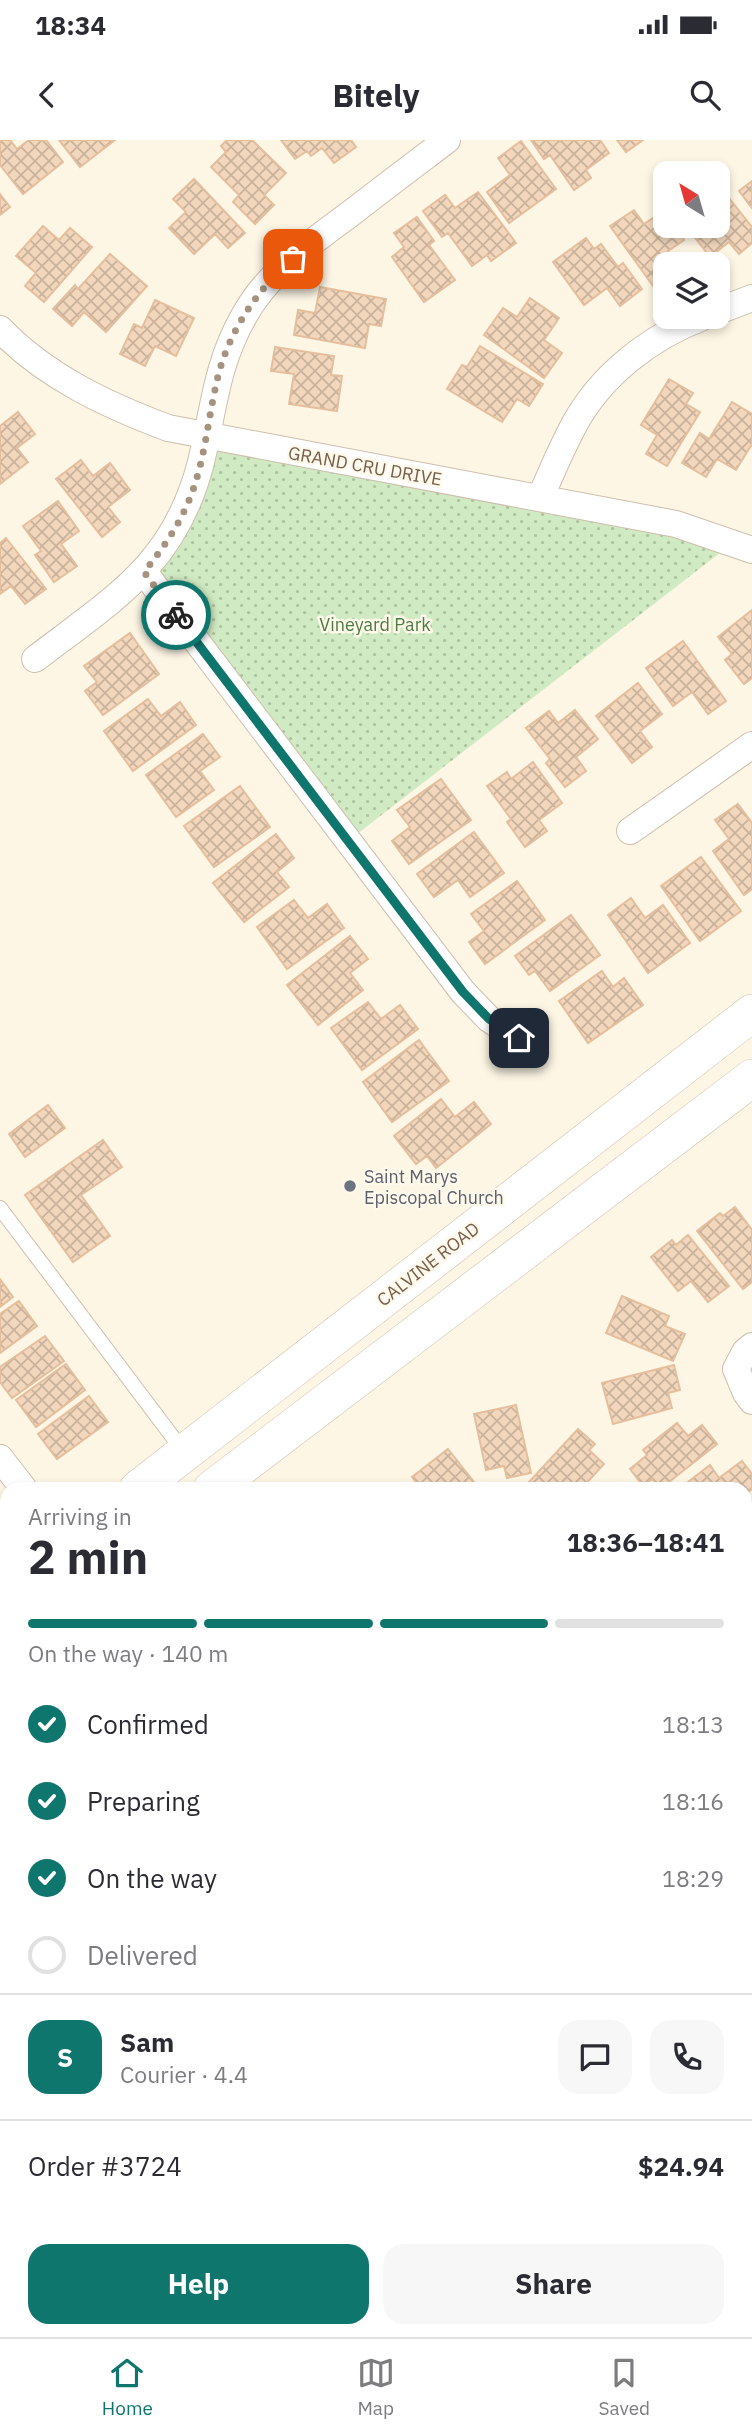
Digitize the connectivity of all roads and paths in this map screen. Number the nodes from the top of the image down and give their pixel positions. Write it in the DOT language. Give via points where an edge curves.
graph roads {
  1 [pos="447,140"];
  2 [pos="752,298"];
  3 [pos="730,306"];
  4 [pos="0,329"];
  5 [pos="678,329"];
  6 [pos="206,436"];
  7 [pos="540,498"];
  8 [pos="752,550"];
  9 [pos="144,572"];
  10 [pos="35,659"];
  11 [pos="752,745"];
  12 [pos="630,831"];
  13 [pos="752,1013"];
  14 [pos="519,1038"];
  15 [pos="752,1078"];
  16 [pos="0,1208"];
  17 [pos="752,1346"];
  18 [pos="752,1401"];
  19 [pos="0,1458"];
  20 [pos="177,1467"];
  21 [pos="19,1482"];
  22 [pos="150,1482"];
  23 [pos="221,1482"];
  1 -- 6 [label="street" via="304,249 261,290 225,354"];
  2 -- 3 [label="street"];
  4 -- 6 [label="street, GRAND CRU DRIVE" via="42,365 84,392 168,428"];
  5 -- 7 [label="street" via="625,362 598,389 575,423"];
  6 -- 7 [label="street, GRAND CRU DRIVE"];
  6 -- 9 [label="street" via="188,503 169,540"];
  7 -- 8 [label="street, GRAND CRU DRIVE" via="676,524"];
  9 -- 10 [label="street"];
  9 -- 14 [label="street" via="463,992 489,1019"];
  11 -- 12 [label="street"];
  13 -- 20 [label="main road, CALVINE ROAD"];
  15 -- 23 [label="main road"];
  16 -- 20 [label="lane"];
  17 -- 18 [label="street" via="736,1369"];
  19 -- 21 [label="street"];
  20 -- 22 [label="main road, CALVINE ROAD"];
}
